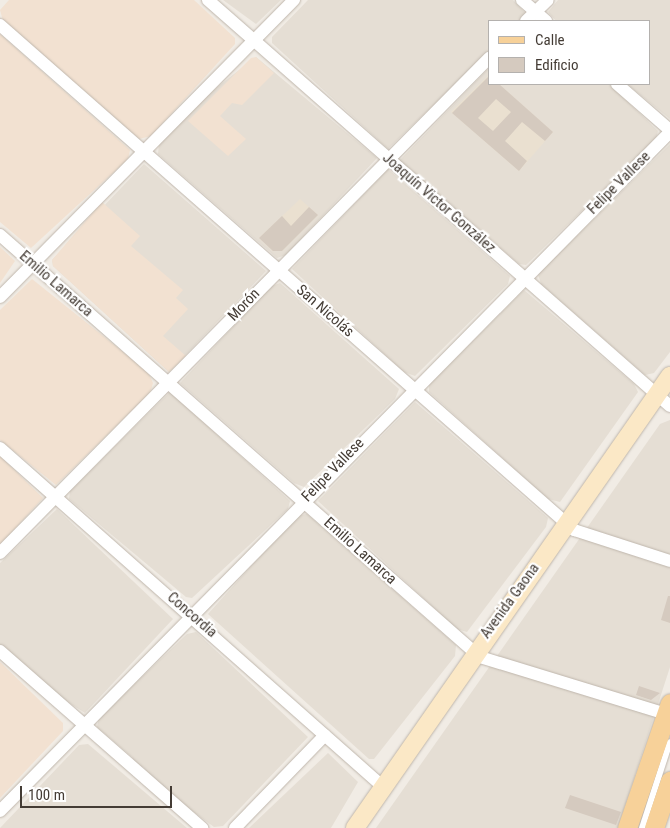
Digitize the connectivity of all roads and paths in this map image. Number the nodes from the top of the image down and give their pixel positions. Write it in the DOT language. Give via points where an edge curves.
graph roads {
  1 [pos="208,0"];
  2 [pos="294,0"];
  3 [pos="522,0"];
  4 [pos="548,0"];
  5 [pos="531,17"];
  6 [pos="0,25"];
  7 [pos="253,40"];
  8 [pos="488,59"];
  9 [pos="618,85"];
  10 [pos="670,131"];
  11 [pos="143,150"];
  12 [pos="388,158"];
  13 [pos="0,235"];
  14 [pos="33,263"];
  15 [pos="278,270"];
  16 [pos="524,277"];
  17 [pos="0,297"];
  18 [pos="670,376"];
  19 [pos="168,383"];
  20 [pos="413,389"];
  21 [pos="663,401"];
  22 [pos="0,448"];
  23 [pos="56,497"];
  24 [pos="303,501"];
  25 [pos="566,523"];
  26 [pos="0,553"];
  27 [pos="670,561"];
  28 [pos="192,615"];
  29 [pos="0,651"];
  30 [pos="474,652"];
  31 [pos="669,711"];
  32 [pos="84,725"];
  33 [pos="325,735"];
  34 [pos="670,742"];
  35 [pos="670,781"];
  36 [pos="381,785"];
  37 [pos="0,812"];
  38 [pos="202,828"];
  39 [pos="235,828"];
  40 [pos="355,828"];
  41 [pos="627,828"];
  42 [pos="642,828"];
  43 [pos="654,828"];
  1 -- 7 [label="street, Joaquín Victor González"];
  2 -- 7 [label="street"];
  3 -- 5 [label="street"];
  4 -- 5 [label="street"];
  6 -- 11 [label="street, San Nicolás"];
  7 -- 11 [label="street"];
  7 -- 12 [label="street, Joaquín Victor González"];
  8 -- 12 [label="street, Morón"];
  9 -- 10 [label="street"];
  10 -- 16 [label="street, Felipe Vallese"];
  11 -- 14 [label="street"];
  11 -- 15 [label="street, San Nicolás"];
  12 -- 15 [label="street, Morón"];
  12 -- 16 [label="street, Joaquín Victor González"];
  13 -- 14 [label="street, Emilio Lamarca"];
  14 -- 17 [label="street"];
  14 -- 19 [label="street, Emilio Lamarca"];
  15 -- 19 [label="street, Morón"];
  15 -- 20 [label="street, San Nicolás"];
  16 -- 20 [label="street, Felipe Vallese"];
  16 -- 21 [label="street, Joaquín Victor González"];
  18 -- 21 [label="main road, Avenida Gaona"];
  19 -- 23 [label="street, Morón"];
  19 -- 24 [label="street, Emilio Lamarca"];
  20 -- 24 [label="street, Felipe Vallese"];
  20 -- 25 [label="street, San Nicolás"];
  21 -- 25 [label="main road, Avenida Gaona"];
  22 -- 23 [label="street, Concordia"];
  23 -- 26 [label="street, Morón"];
  23 -- 28 [label="street, Concordia"];
  24 -- 28 [label="street, Felipe Vallese"];
  24 -- 30 [label="street, Emilio Lamarca"];
  25 -- 27 [label="street, San Nicolás" via="581,534"];
  25 -- 30 [label="main road, Avenida Gaona"];
  28 -- 32 [label="street, Felipe Vallese"];
  28 -- 33 [label="street, Concordia"];
  29 -- 32 [label="street"];
  30 -- 31 [label="street, Emilio Lamarca" via="494,665"];
  30 -- 36 [label="main road, Avenida Gaona"];
  31 -- 41 [label="main road"];
  32 -- 37 [label="street, Felipe Vallese"];
  32 -- 38 [label="street"];
  33 -- 36 [label="street, Concordia"];
  33 -- 39 [label="street"];
  34 -- 42 [label="lane"];
  35 -- 43 [label="main road"];
  36 -- 40 [label="main road, Avenida Gaona"];
}
